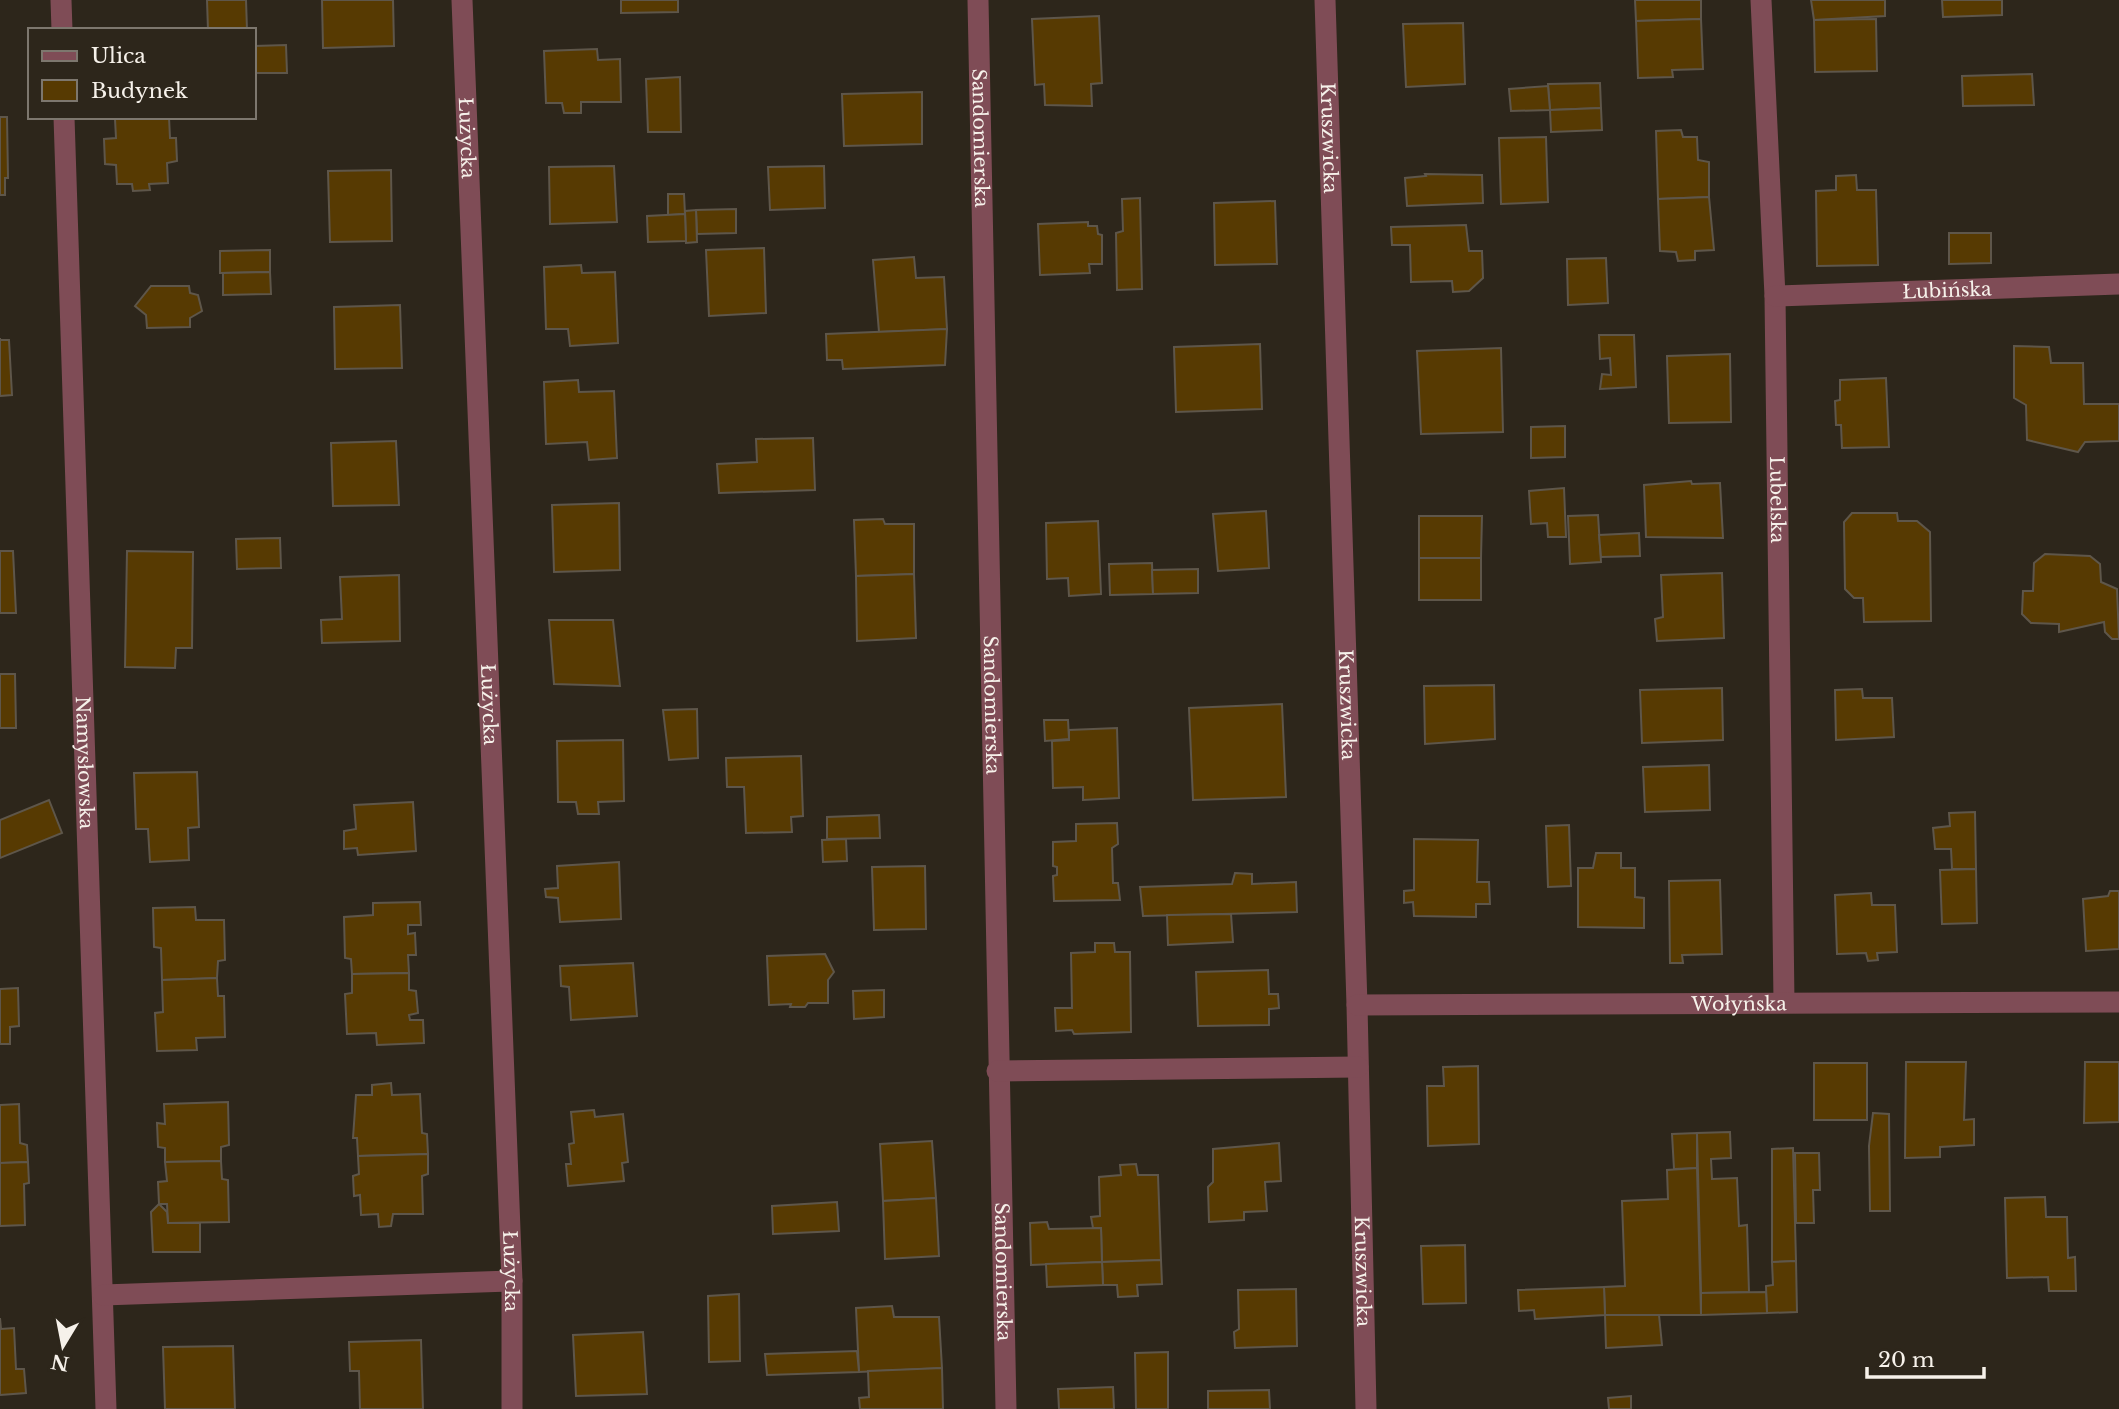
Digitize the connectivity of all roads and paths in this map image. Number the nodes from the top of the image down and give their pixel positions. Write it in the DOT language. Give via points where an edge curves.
graph roads {
  1 [pos="61,0"];
  2 [pos="462,0"];
  3 [pos="978,0"];
  4 [pos="1325,0"];
  5 [pos="1761,0"];
  6 [pos="62,28"];
  7 [pos="64,119"];
  8 [pos="2119,284"];
  9 [pos="1774,296"];
  10 [pos="1784,1002"];
  11 [pos="2119,1002"];
  12 [pos="1357,1004"];
  13 [pos="1358,1067"];
  14 [pos="997,1071"];
  15 [pos="512,1281"];
  16 [pos="103,1295"];
  17 [pos="106,1409"];
  18 [pos="512,1409"];
  19 [pos="1006,1409"];
  20 [pos="1366,1409"];
  1 -- 6 [label="street"];
  2 -- 15 [label="street, Łużycka"];
  3 -- 14 [label="street, Sandomierska"];
  4 -- 12 [label="street, Kruszwicka"];
  5 -- 9 [label="street, Lubelska"];
  7 -- 16 [label="street, Namysłowska"];
  8 -- 9 [label="street, Łubińska"];
  9 -- 10 [label="street, Lubelska"];
  10 -- 11 [label="street, Wołyńska"];
  10 -- 12 [label="street, Wołyńska"];
  12 -- 13 [label="street, Kruszwicka"];
  13 -- 14 [label="street"];
  13 -- 20 [label="street, Kruszwicka"];
  14 -- 19 [label="street, Sandomierska"];
  15 -- 16 [label="street"];
  15 -- 18 [label="street, Łużycka"];
  16 -- 17 [label="street, Namysłowska"];
}
